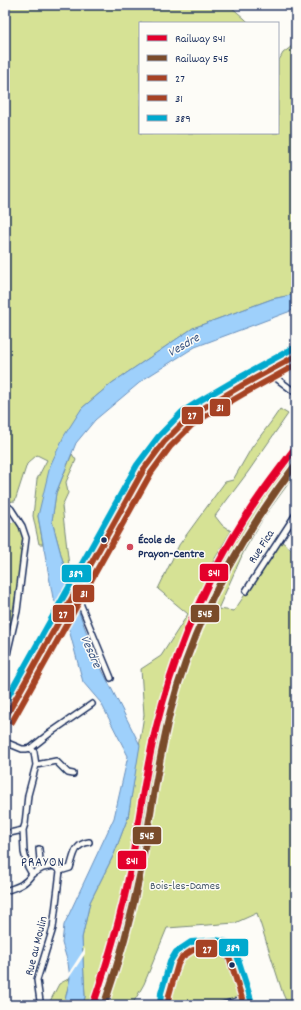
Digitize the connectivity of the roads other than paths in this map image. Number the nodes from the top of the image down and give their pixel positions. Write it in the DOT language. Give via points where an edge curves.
graph roads {
  1 [pos="296,356"];
  2 [pos="296,359"];
  3 [pos="292,365"];
  4 [pos="272,372"];
  5 [pos="296,393"];
  6 [pos="228,394"];
  7 [pos="5,504"];
  8 [pos="296,514"];
  9 [pos="246,591"];
  10 [pos="74,594"];
  11 [pos="5,663"];
  12 [pos="111,678"];
  13 [pos="92,704"];
  14 [pos="5,718"];
  15 [pos="5,742"];
  16 [pos="31,748"];
  17 [pos="36,765"];
  18 [pos="73,774"];
  19 [pos="23,832"];
  20 [pos="5,834"];
  21 [pos="89,842"];
  22 [pos="39,849"];
  23 [pos="43,868"];
  24 [pos="60,871"];
  25 [pos="32,874"];
  26 [pos="5,891"];
  27 [pos="242,998"];
  28 [pos="40,1000"];
  29 [pos="169,1005"];
  30 [pos="222,1005"];
  31 [pos="244,1005"];
  1 -- 6 [label="main road"];
  2 -- 3 [label="main road"];
  3 -- 4 [label="main road"];
  4 -- 5 [label="street"];
  4 -- 6 [label="main road"];
  6 -- 10 [label="main road" via="187,419 152,457"];
  7 -- 11 [label="street" via="12,509 26,538 17,611"];
  8 -- 9 [label="street, Rue Fica"];
  10 -- 12 [label="street"];
  10 -- 14 [label="main road"];
  13 -- 16 [label="street"];
  15 -- 16 [label="street" via="22,749"];
  16 -- 17 [label="street"];
  17 -- 18 [label="street" via="56,761 68,773"];
  17 -- 19 [label="street" via="28,795"];
  19 -- 20 [label="street"];
  19 -- 25 [label="street" via="24,852"];
  21 -- 24 [label="street" via="78,847 70,868"];
  22 -- 23 [label="street"];
  23 -- 24 [label="street" via="54,866"];
  23 -- 25 [label="street"];
  24 -- 28 [label="street, Rue au Moulin" via="53,928 37,980"];
  25 -- 26 [label="street" via="23,884"];
  27 -- 29 [label="street" via="228,953 216,948 193,950 182,957 178,964 169,994"];
  27 -- 30 [label="street"];
  27 -- 31 [label="street"];
}
